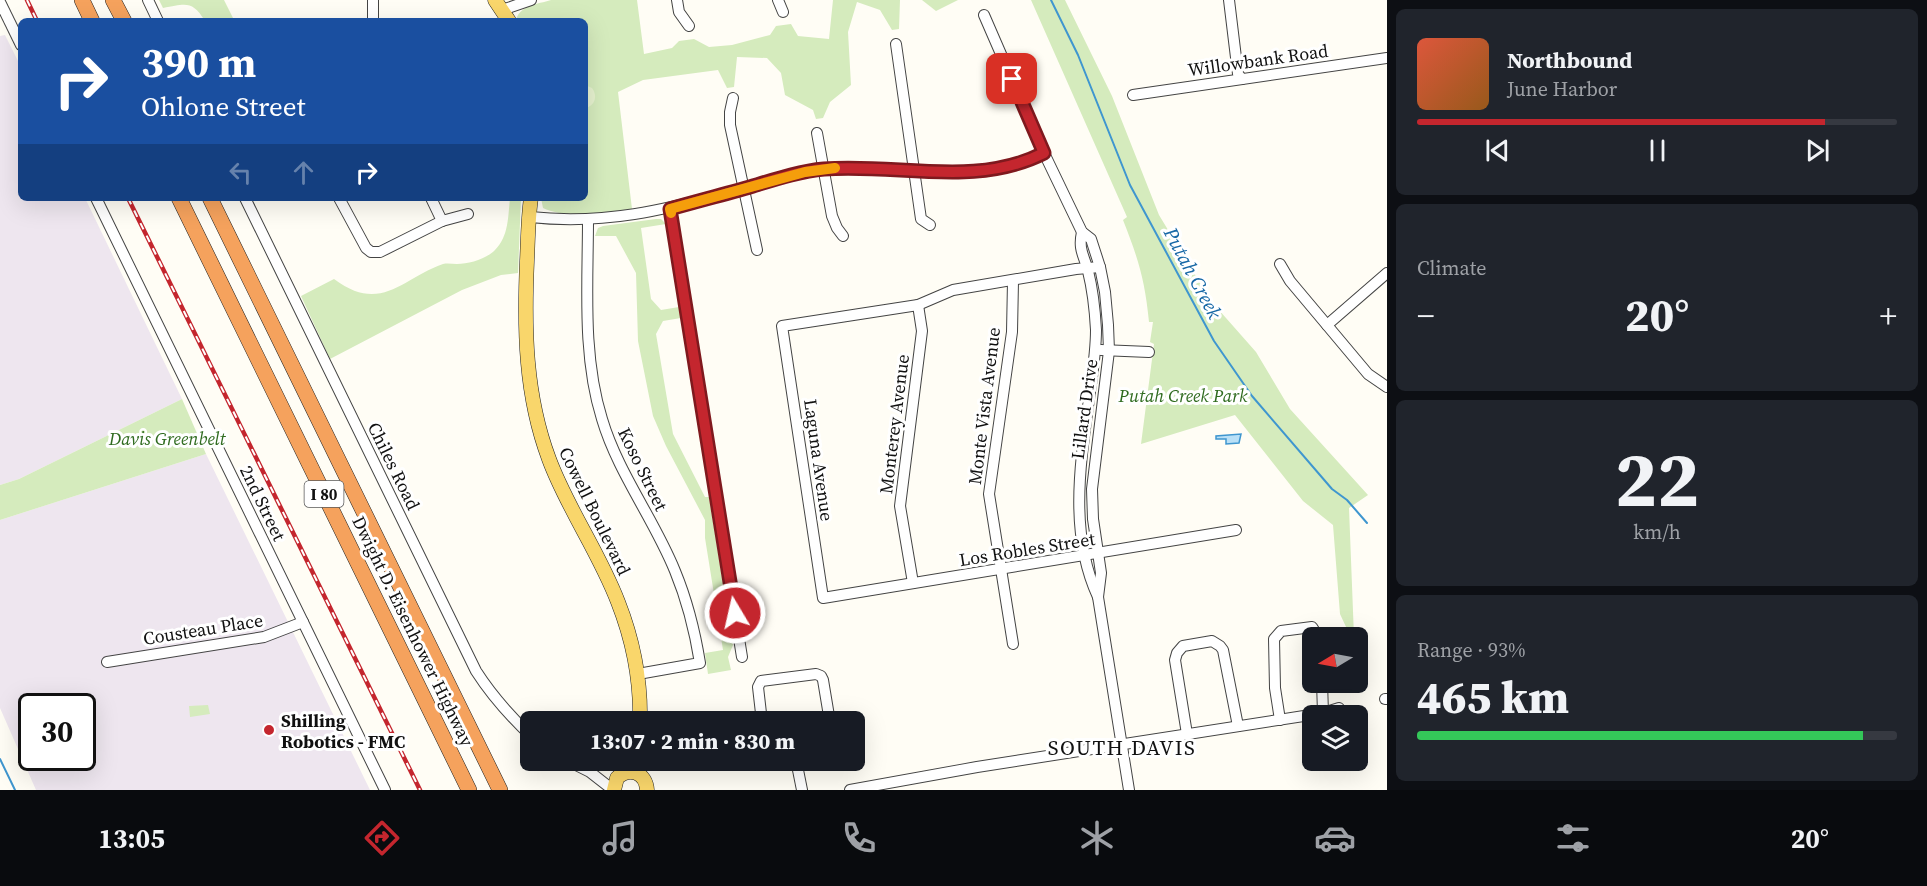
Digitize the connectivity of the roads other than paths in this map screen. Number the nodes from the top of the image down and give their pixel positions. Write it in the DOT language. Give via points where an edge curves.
graph roads {
  1 [pos="82,0"];
  2 [pos="113,0"];
  3 [pos="148,0"];
  4 [pos="373,0"];
  5 [pos="531,0"];
  6 [pos="677,0"];
  7 [pos="778,0"];
  8 [pos="1229,0"];
  9 [pos="0,2"];
  10 [pos="783,12"];
  11 [pos="503,13"];
  12 [pos="984,15"];
  13 [pos="91,18"];
  14 [pos="122,18"];
  15 [pos="157,18"];
  16 [pos="373,18"];
  17 [pos="689,26"];
  18 [pos="18,39"];
  19 [pos="896,44"];
  20 [pos="1387,58"];
  21 [pos="1242,79"];
  22 [pos="1133,95"];
  23 [pos="733,98"];
  24 [pos="817,133"];
  25 [pos="1044,153"];
  26 [pos="822,169"];
  27 [pos="913,171"];
  28 [pos="744,188"];
  29 [pos="97,201"];
  30 [pos="180,201"];
  31 [pos="211,201"];
  32 [pos="247,201"];
  33 [pos="341,201"];
  34 [pos="432,201"];
  35 [pos="530,205"];
  36 [pos="670,209"];
  37 [pos="468,214"];
  38 [pos="588,219"];
  39 [pos="442,221"];
  40 [pos="930,225"];
  41 [pos="1082,232"];
  42 [pos="843,236"];
  43 [pos="757,250"];
  44 [pos="1280,264"];
  45 [pos="1101,267"];
  46 [pos="1088,270"];
  47 [pos="1387,273"];
  48 [pos="1013,281"];
  49 [pos="918,305"];
  50 [pos="1107,311"];
  51 [pos="1095,312"];
  52 [pos="1327,325"];
  53 [pos="1095,350"];
  54 [pos="1109,351"];
  55 [pos="1149,352"];
  56 [pos="1387,387"];
  57 [pos="1083,446"];
  58 [pos="1096,447"];
  59 [pos="1236,530"];
  60 [pos="1098,554"];
  61 [pos="1085,556"];
  62 [pos="1000,570"];
  63 [pos="912,583"];
  64 [pos="1098,597"];
  65 [pos="822,598"];
  66 [pos="303,622"];
  67 [pos="1302,629"];
  68 [pos="1012,644"];
  69 [pos="742,657"];
  70 [pos="107,662"];
  71 [pos="638,674"];
  72 [pos="640,711"];
  73 [pos="761,711"];
  74 [pos="828,711"];
  75 [pos="1302,716"];
  76 [pos="1280,720"];
  77 [pos="520,725"];
  78 [pos="1238,726"];
  79 [pos="1187,734"];
  80 [pos="1121,745"];
  81 [pos="602,771"];
  82 [pos="624,771"];
  83 [pos="633,771"];
  84 [pos="798,771"];
  85 [pos="590,772"];
  86 [pos="647,785"];
  87 [pos="385,790"];
  88 [pos="469,790"];
  89 [pos="500,790"];
  90 [pos="613,790"];
  91 [pos="802,790"];
  92 [pos="850,790"];
  93 [pos="1129,790"];
  1 -- 13 [label="highway"];
  2 -- 14 [label="highway"];
  3 -- 15 [label="street"];
  4 -- 16 [label="street"];
  5 -- 11 [label="street"];
  6 -- 17 [label="street" via="679,12"];
  7 -- 10 [label="street"];
  8 -- 21 [label="street" via="1238,74"];
  9 -- 18 [label="street"];
  12 -- 25 [label="street, Lillard Drive"];
  19 -- 27 [label="street"];
  20 -- 21 [label="street, Willowbank Road"];
  21 -- 22 [label="street, Willowbank Road"];
  23 -- 28 [label="street" via="730,125"];
  24 -- 26 [label="street"];
  25 -- 27 [label="street" via="990,170"];
  25 -- 41 [label="street, Lillard Drive"];
  26 -- 27 [label="street"];
  26 -- 28 [label="street"];
  26 -- 42 [label="street" via="832,216"];
  27 -- 40 [label="street" via="921,219"];
  28 -- 36 [label="street"];
  28 -- 43 [label="street"];
  29 -- 66 [label="street, 2nd Street"];
  30 -- 88 [label="highway, Dwight D. Eisenhower Highway / I 80"];
  31 -- 89 [label="highway, Dwight D. Eisenhower Highway / I 80"];
  32 -- 77 [label="street, Chiles Road" via="476,671"];
  33 -- 39 [label="street" via="371,252 380,252"];
  34 -- 39 [label="street"];
  35 -- 38 [label="street"];
  35 -- 71 [label="main road, Cowell Boulevard" via="525,338 539,428 562,489 618,600"];
  36 -- 38 [label="street"];
  36 -- 69 [label="street"];
  37 -- 39 [label="street"];
  38 -- 71 [label="street, Koso Street" via="589,352 602,419 675,570 700,663"];
  41 -- 45 [label="street, Lillard Drive" via="1091,239"];
  41 -- 46 [label="street, Lillard Drive" via="1079,245"];
  44 -- 52 [label="street" via="1290,282"];
  45 -- 46 [label="street"];
  45 -- 50 [label="street, Lillard Drive"];
  46 -- 48 [label="street"];
  46 -- 51 [label="street, Lillard Drive"];
  47 -- 52 [label="street"];
  48 -- 49 [label="street" via="953,290"];
  48 -- 62 [label="street, Monte Vista Avenue" via="1012,332 989,494"];
  49 -- 63 [label="street, Monterey Avenue" via="922,331 900,506"];
  49 -- 65 [label="street, Laguna Avenue" via="782,326"];
  50 -- 51 [label="street"];
  50 -- 54 [label="street, Lillard Drive"];
  51 -- 53 [label="street, Lillard Drive"];
  52 -- 56 [label="street" via="1368,374"];
  53 -- 54 [label="street"];
  53 -- 57 [label="street, Lillard Drive"];
  54 -- 55 [label="street"];
  54 -- 58 [label="street, Lillard Drive"];
  57 -- 58 [label="street"];
  57 -- 61 [label="street, Lillard Drive" via="1079,496"];
  58 -- 60 [label="street, Lillard Drive" via="1092,508"];
  59 -- 60 [label="street, Los Robles Street"];
  60 -- 61 [label="street, Los Robles Street"];
  60 -- 64 [label="street, Lillard Drive"];
  61 -- 62 [label="street, Los Robles Street"];
  61 -- 64 [label="street, Lillard Drive"];
  62 -- 63 [label="street, Los Robles Street"];
  62 -- 68 [label="street, Monte Vista Avenue"];
  63 -- 65 [label="street, Los Robles Street"];
  64 -- 80 [label="street, Lillard Drive"];
  66 -- 70 [label="street, Cousteau Place" via="264,637"];
  66 -- 87 [label="street, 2nd Street"];
  67 -- 76 [label="street" via="1281,632 1274,639"];
  71 -- 72 [label="main road, Cowell Boulevard"];
  73 -- 74 [label="street" via="761,681 816,674 821,676"];
  75 -- 76 [label="street"];
  76 -- 78 [label="street"];
  78 -- 79 [label="street"];
  78 -- 79 [label="street" via="1223,650 1216,643 1202,643 1183,646 1174,660"];
  79 -- 80 [label="street"];
  80 -- 92 [label="street"];
  80 -- 93 [label="street, Lillard Drive"];
  81 -- 85 [label="street"];
  82 -- 90 [label="main road"];
  83 -- 86 [label="main road"];
  84 -- 91 [label="street"];
  85 -- 90 [label="street"];
}
